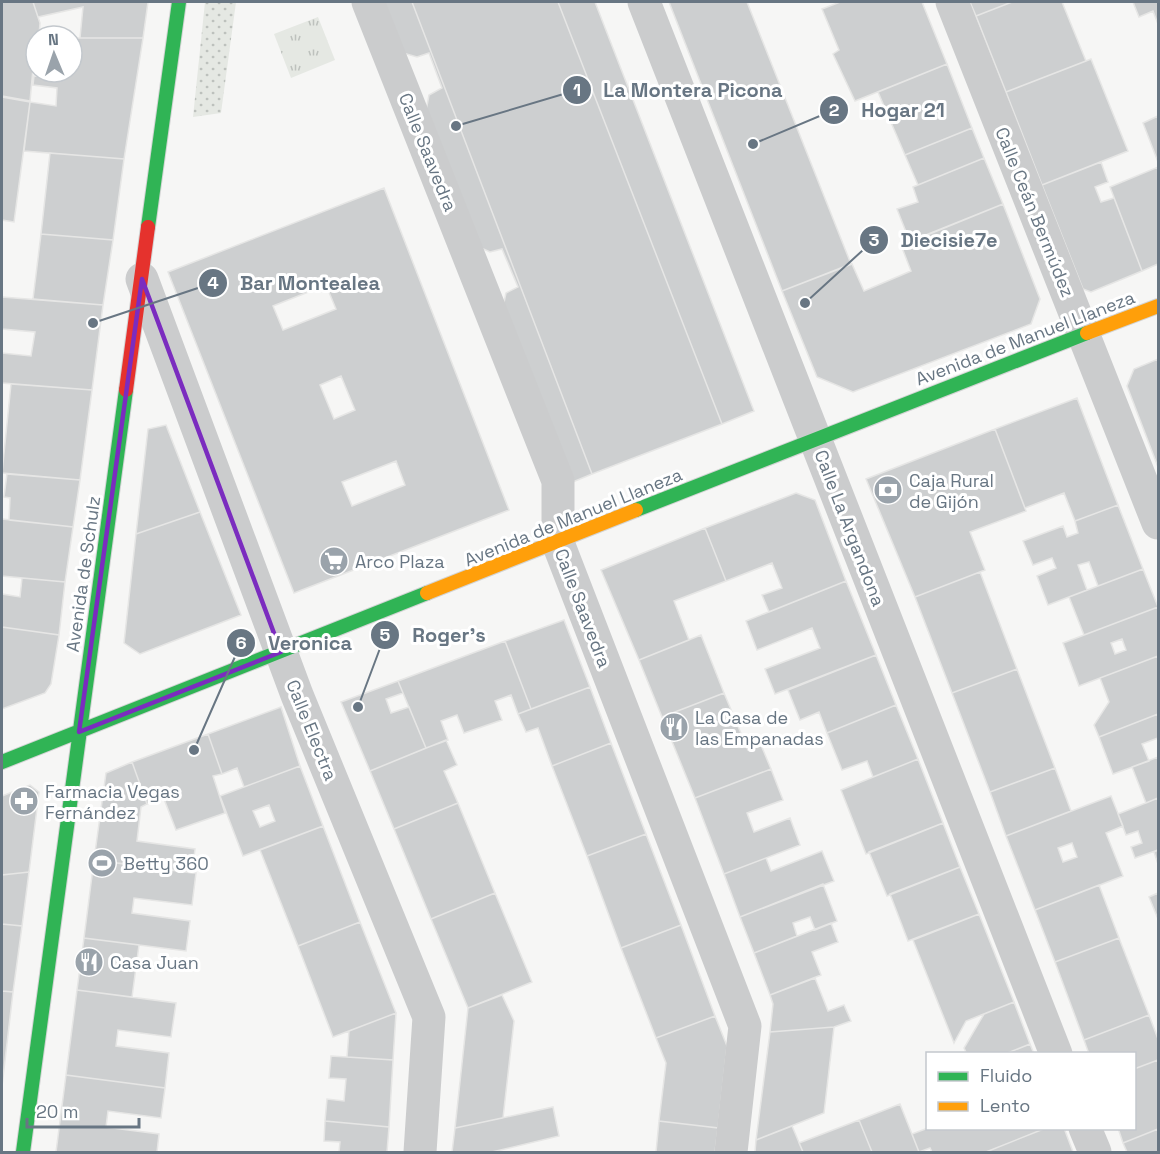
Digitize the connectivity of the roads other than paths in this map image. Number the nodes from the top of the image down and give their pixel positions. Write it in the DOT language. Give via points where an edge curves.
graph roads {
  1 [pos="179,2"];
  2 [pos="368,2"];
  3 [pos="644,2"];
  4 [pos="952,2"];
  5 [pos="142,279"];
  6 [pos="1158,306"];
  7 [pos="1085,335"];
  8 [pos="815,439"];
  9 [pos="1158,523"];
  10 [pos="558,543"];
  11 [pos="281,652"];
  12 [pos="79,732"];
  13 [pos="2,762"];
  14 [pos="1056,1052"];
  15 [pos="1086,1130"];
  16 [pos="23,1152"];
  17 [pos="420,1152"];
  18 [pos="731,1152"];
  19 [pos="1095,1152"];
  1 -- 5 [label="main road, Avenida de Schulz"];
  2 -- 10 [label="street, Calle Saavedra" via="558,481"];
  3 -- 8 [label="street, Calle La Argandona"];
  4 -- 7 [label="street, Calle Ceán Bermúdez"];
  5 -- 11 [label="street, Calle Electra"];
  5 -- 12 [label="main road, Avenida de Schulz"];
  6 -- 7 [label="main road, Avenida de Manuel Llaneza"];
  7 -- 8 [label="main road, Avenida de Manuel Llaneza"];
  7 -- 9 [label="street, Calle Ceán Bermúdez"];
  8 -- 10 [label="main road, Avenida de Manuel Llaneza"];
  8 -- 14 [label="street, Calle La Argandona"];
  10 -- 11 [label="main road, Avenida de Manuel Llaneza"];
  10 -- 18 [label="street, Calle Saavedra" via="745,1026"];
  11 -- 12 [label="main road, Avenida de Manuel Llaneza"];
  11 -- 17 [label="street, Calle Electra" via="429,1017"];
  12 -- 13 [label="main road, Avenida de Manuel Llaneza"];
  12 -- 16 [label="main road, Avenida de Schulz"];
  15 -- 19 [label="street"];
}
